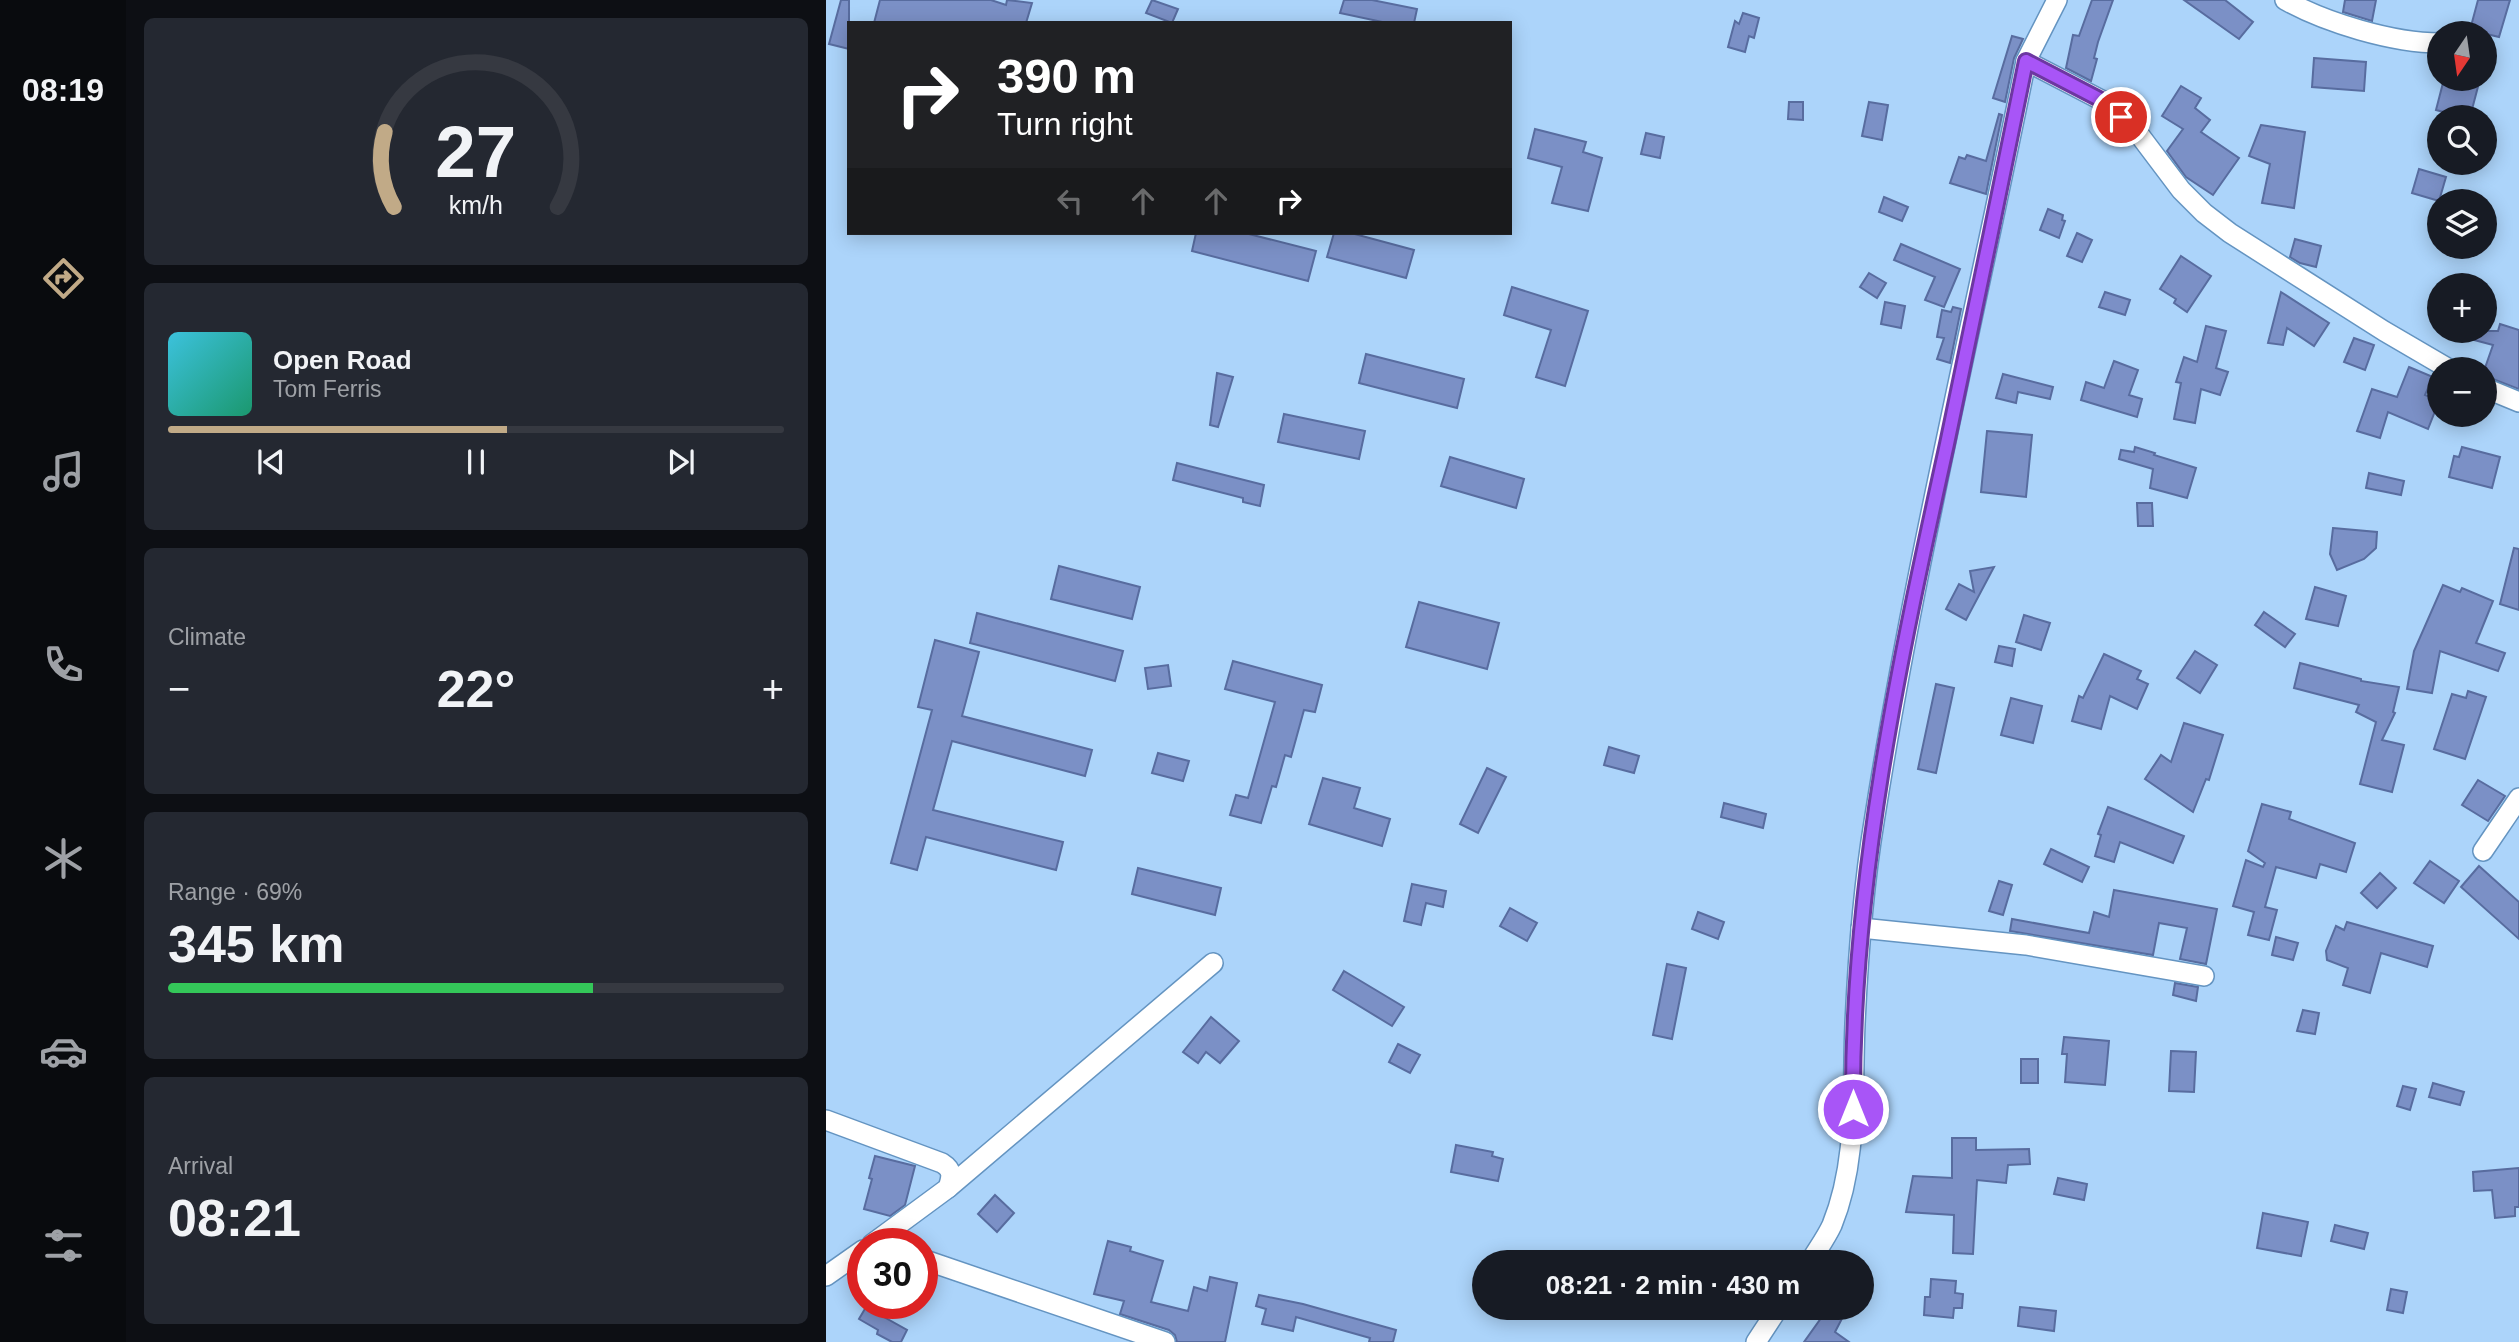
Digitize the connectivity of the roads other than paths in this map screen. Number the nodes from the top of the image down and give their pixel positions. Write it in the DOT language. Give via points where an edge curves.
graph roads {
  1 [pos="2057,0"];
  2 [pos="2286,0"];
  3 [pos="2427,41"];
  4 [pos="2026,61"];
  5 [pos="2428,357"];
  6 [pos="2497,393"];
  7 [pos="2519,402"];
  8 [pos="2519,799"];
  9 [pos="2483,851"];
  10 [pos="1861,928"];
  11 [pos="1213,963"];
  12 [pos="2204,976"];
  13 [pos="826,1120"];
  14 [pos="948,1188"];
  15 [pos="895,1228"];
  16 [pos="1817,1250"];
  17 [pos="847,1262"];
  18 [pos="938,1264"];
  19 [pos="826,1276"];
  20 [pos="1770,1320"];
  21 [pos="1166,1342"];
  22 [pos="1756,1342"];
  1 -- 4 [label="street"];
  2 -- 3 [label="street" via="2306,12 2360,30"];
  4 -- 5 [label="street" via="2105,102 2138,133 2172,182 2230,233"];
  4 -- 10 [label="street" via="1908,623 1873,825"];
  6 -- 7 [label="street"];
  8 -- 9 [label="street"];
  10 -- 12 [label="street" via="2026,945"];
  10 -- 16 [label="street" via="1853,1131 1845,1182 1831,1226"];
  11 -- 14 [label="street"];
  13 -- 14 [label="street" via="942,1163 952,1174"];
  14 -- 15 [label="street"];
  17 -- 19 [label="street"];
  18 -- 21 [label="street"];
  20 -- 22 [label="street"];
}
